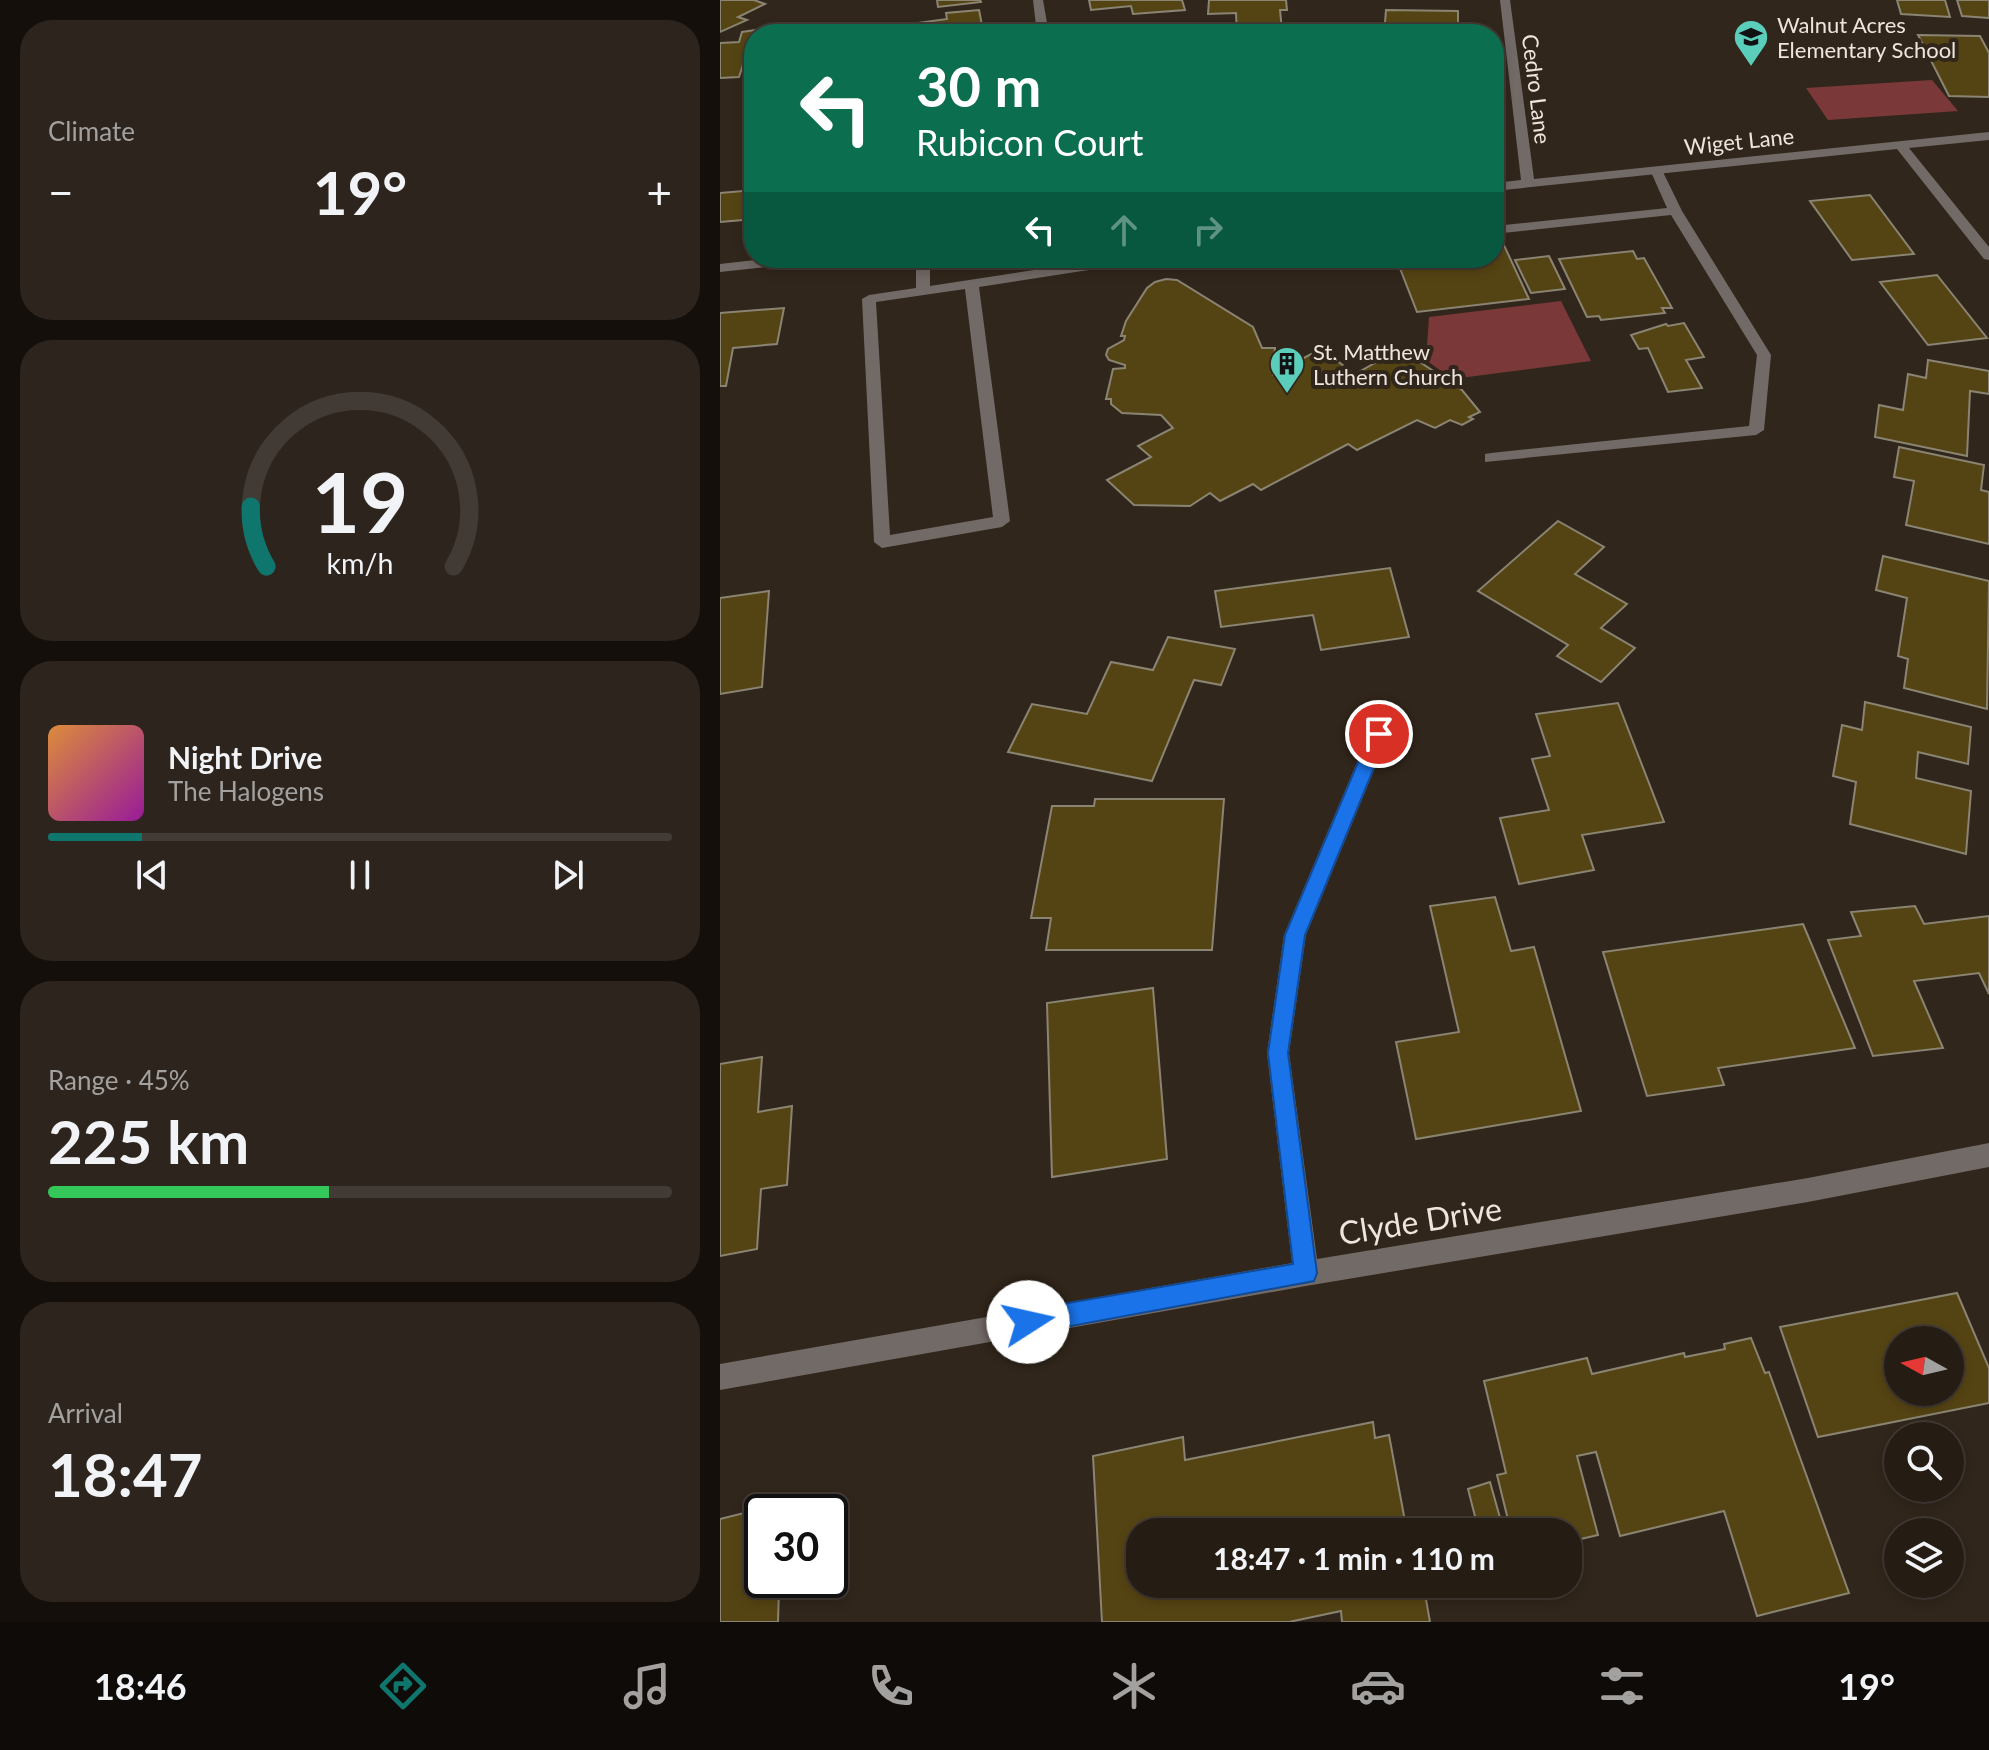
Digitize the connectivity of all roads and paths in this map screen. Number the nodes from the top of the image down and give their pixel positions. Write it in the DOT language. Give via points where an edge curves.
graph roads {
  1 [pos="1038,0"];
  2 [pos="1505,0"];
  3 [pos="1042,24"];
  4 [pos="1989,136"];
  5 [pos="1901,146"];
  6 [pos="1657,172"];
  7 [pos="1528,183"];
  8 [pos="1504,186"];
  9 [pos="1675,211"];
  10 [pos="1504,229"];
  11 [pos="1989,256"];
  12 [pos="744,265"];
  13 [pos="720,268"];
  14 [pos="923,268"];
  15 [pos="1078,268"];
  16 [pos="972,285"];
  17 [pos="923,293"];
  18 [pos="1491,458"];
  19 [pos="1379,734"];
  20 [pos="1989,1155"];
  21 [pos="1306,1273"];
  22 [pos="720,1377"];
  1 -- 3 [label="street"];
  2 -- 7 [label="street, Cedro Lane"];
  4 -- 5 [label="street, Wiget Lane"];
  5 -- 6 [label="street, Wiget Lane"];
  5 -- 11 [label="street"];
  6 -- 7 [label="street, Wiget Lane"];
  6 -- 9 [label="street"];
  7 -- 8 [label="street, Wiget Lane"];
  9 -- 10 [label="street"];
  9 -- 18 [label="street" via="1764,355 1756,430"];
  12 -- 13 [label="street"];
  14 -- 17 [label="street"];
  15 -- 16 [label="street"];
  16 -- 17 [label="street"];
  16 -- 17 [label="street" via="1002,521 882,542 869,299"];
  19 -- 21 [label="street" via="1295,935 1278,1053"];
  20 -- 21 [label="street, Clyde Drive"];
  21 -- 22 [label="street, Clyde Drive"];
}
